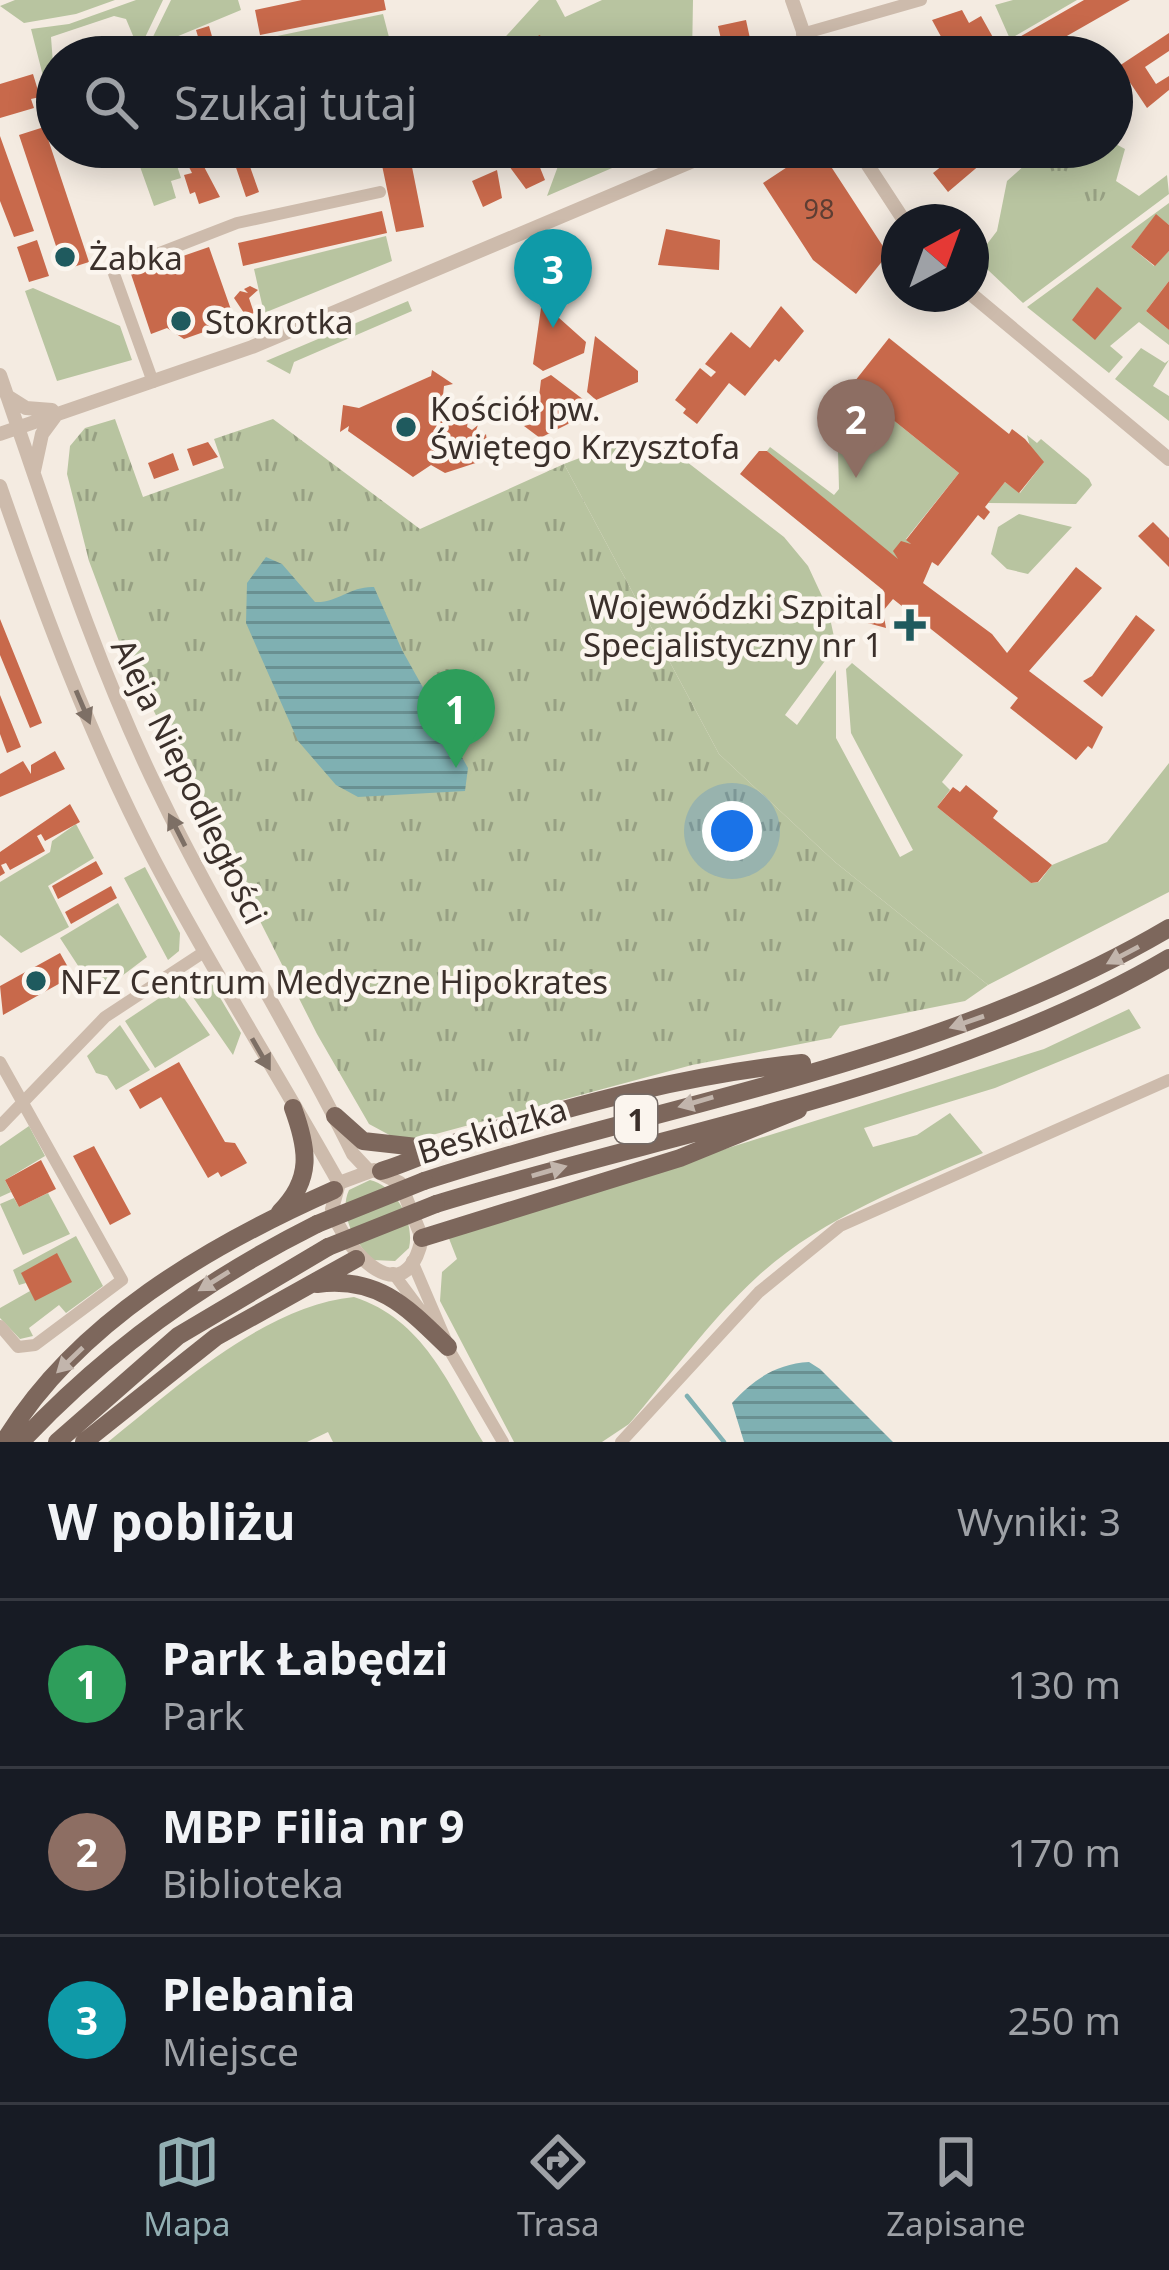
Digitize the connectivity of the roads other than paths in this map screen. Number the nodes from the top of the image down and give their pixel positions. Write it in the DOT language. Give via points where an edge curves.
graph roads {
  1 [pos="792,0"];
  2 [pos="920,0"];
  3 [pos="802,34"];
  4 [pos="676,168"];
  5 [pos="870,168"];
  6 [pos="380,192"];
  7 [pos="893,204"];
  8 [pos="989,309"];
  9 [pos="0,375"];
  10 [pos="153,382"];
  11 [pos="7,396"];
  12 [pos="61,410"];
  13 [pos="18,428"];
  14 [pos="0,434"];
  15 [pos="1169,459"];
  16 [pos="33,476"];
  17 [pos="0,486"];
  18 [pos="205,884"];
  19 [pos="174,897"];
  20 [pos="1169,928"];
  21 [pos="204,952"];
  22 [pos="1169,958"];
  23 [pos="849,1058"];
  24 [pos="0,1062"];
  25 [pos="1169,1079"];
  26 [pos="856,1084"];
  27 [pos="23,1103"];
  28 [pos="292,1108"];
  29 [pos="335,1116"];
  30 [pos="0,1126"];
  31 [pos="437,1148"];
  32 [pos="375,1171"];
  33 [pos="337,1186"];
  34 [pos="268,1221"];
  35 [pos="422,1238"];
  36 [pos="356,1258"];
  37 [pos="412,1261"];
  38 [pos="393,1273"];
  39 [pos="301,1286"];
  40 [pos="0,1326"];
  41 [pos="448,1347"];
  42 [pos="4,1442"];
  43 [pos="21,1442"];
  44 [pos="57,1442"];
  45 [pos="84,1442"];
  46 [pos="503,1442"];
  47 [pos="620,1442"];
  1 -- 3 [label="street"];
  2 -- 3 [label="street"];
  4 -- 10 [label="street"];
  5 -- 7 [label="street"];
  6 -- 10 [label="street" via="238,223 113,271"];
  8 -- 15 [label="street"];
  9 -- 11 [label="street, Aleja Niepodległości"];
  10 -- 12 [label="street"];
  11 -- 12 [label="street" via="26,408"];
  11 -- 13 [label="street, Aleja Niepodległości"];
  12 -- 13 [label="street"];
  12 -- 16 [label="street" via="42,434"];
  13 -- 14 [label="street"];
  13 -- 16 [label="street, Aleja Niepodległości"];
  18 -- 16 [label="street, Aleja Niepodległości, one-way" via="102,667"];
  17 -- 19 [label="street, Aleja Niepodległości, one-way" via="84,711"];
  18 -- 19 [label="street" via="190,882"];
  18 -- 29 [label="street, Aleja Niepodległości"];
  19 -- 21 [label="street, Aleja Niepodległości"];
  20 -- 23 [label="main road, Beskidzka / 1, one-way" via="1024,1002"];
  21 -- 27 [label="street" via="115,1009"];
  21 -- 28 [label="street, Aleja Niepodległości, one-way"];
  22 -- 26 [label="main road, Beskidzka / 1" via="1033,1027"];
  23 -- 31 [label="main road" via="715,1073"];
  23 -- 43 [label="main road, Beskidzka / 1, one-way, bridge" via="424,1181 317,1224 162,1316"];
  24 -- 27 [label="street"];
  25 -- 47 [label="street" via="840,1226 759,1292"];
  26 -- 35 [label="main road" via="680,1158"];
  44 -- 26 [label="main road, Beskidzka / 1, one-way, bridge" via="178,1336 328,1247 436,1204"];
  27 -- 30 [label="street"];
  27 -- 40 [label="street" via="122,1280 35,1345 18,1347"];
  28 -- 33 [label="street, Aleja Niepodległości"];
  28 -- 34 [label="main road" via="307,1165 294,1196"];
  29 -- 31 [label="main road" via="363,1141"];
  29 -- 32 [label="street, Aleja Niepodległości" via="353,1154"];
  31 -- 32 [label="main road"];
  32 -- 33 [label="street"];
  32 -- 35 [label="street" via="405,1191"];
  33 -- 34 [label="main road"];
  33 -- 36 [label="street" via="334,1218"];
  34 -- 42 [label="main road, one-way" via="101,1332 55,1375"];
  35 -- 37 [label="street"];
  36 -- 38 [label="street"];
  36 -- 39 [label="main road"];
  37 -- 38 [label="street"];
  37 -- 41 [label="street"];
  38 -- 41 [label="street"];
  39 -- 41 [label="main road" via="371,1286 400,1301"];
  39 -- 45 [label="main road" via="202,1347"];
  41 -- 46 [label="street"];
}
